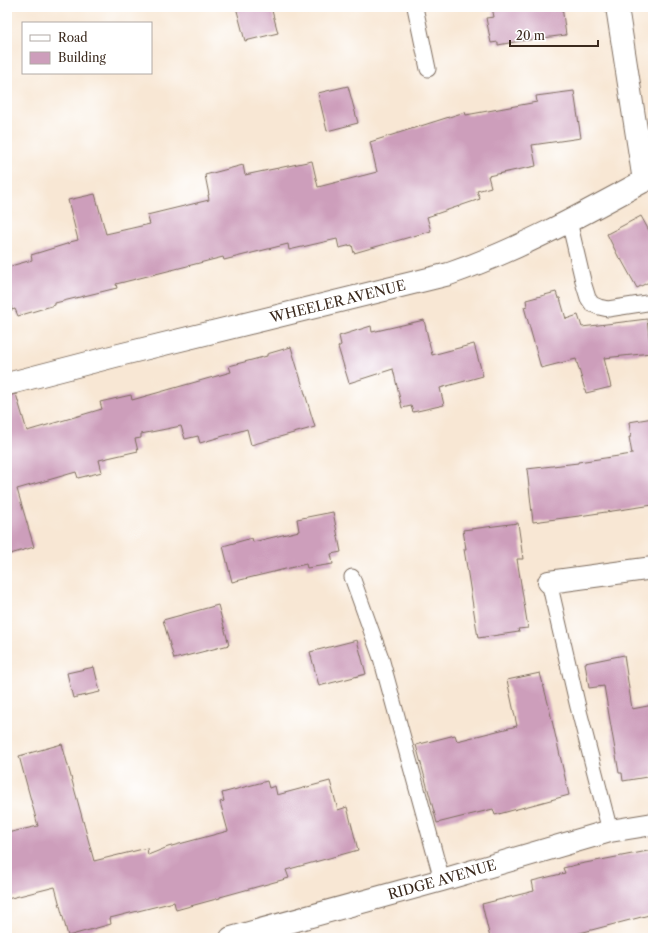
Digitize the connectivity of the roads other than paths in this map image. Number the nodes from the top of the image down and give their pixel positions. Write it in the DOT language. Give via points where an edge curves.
graph roads {
  1 [pos="415,7"];
  2 [pos="617,7"];
  3 [pos="428,69"];
  4 [pos="649,178"];
  5 [pos="569,221"];
  6 [pos="653,302"];
  7 [pos="7,384"];
  8 [pos="653,568"];
  9 [pos="352,577"];
  10 [pos="549,582"];
  11 [pos="653,824"];
  12 [pos="610,830"];
  13 [pos="442,880"];
  14 [pos="231,938"];
  1 -- 3 [label="lane"];
  2 -- 4 [label="street"];
  4 -- 5 [label="street, WHEELER AVENUE"];
  5 -- 6 [label="lane" via="584,285 592,304 608,309"];
  5 -- 7 [label="street, WHEELER AVENUE" via="503,253 449,274"];
  8 -- 10 [label="street"];
  9 -- 13 [label="lane" via="381,658"];
  10 -- 12 [label="lane"];
  11 -- 12 [label="street, RIDGE AVENUE"];
  12 -- 13 [label="street, RIDGE AVENUE"];
  13 -- 14 [label="street, RIDGE AVENUE"];
}
